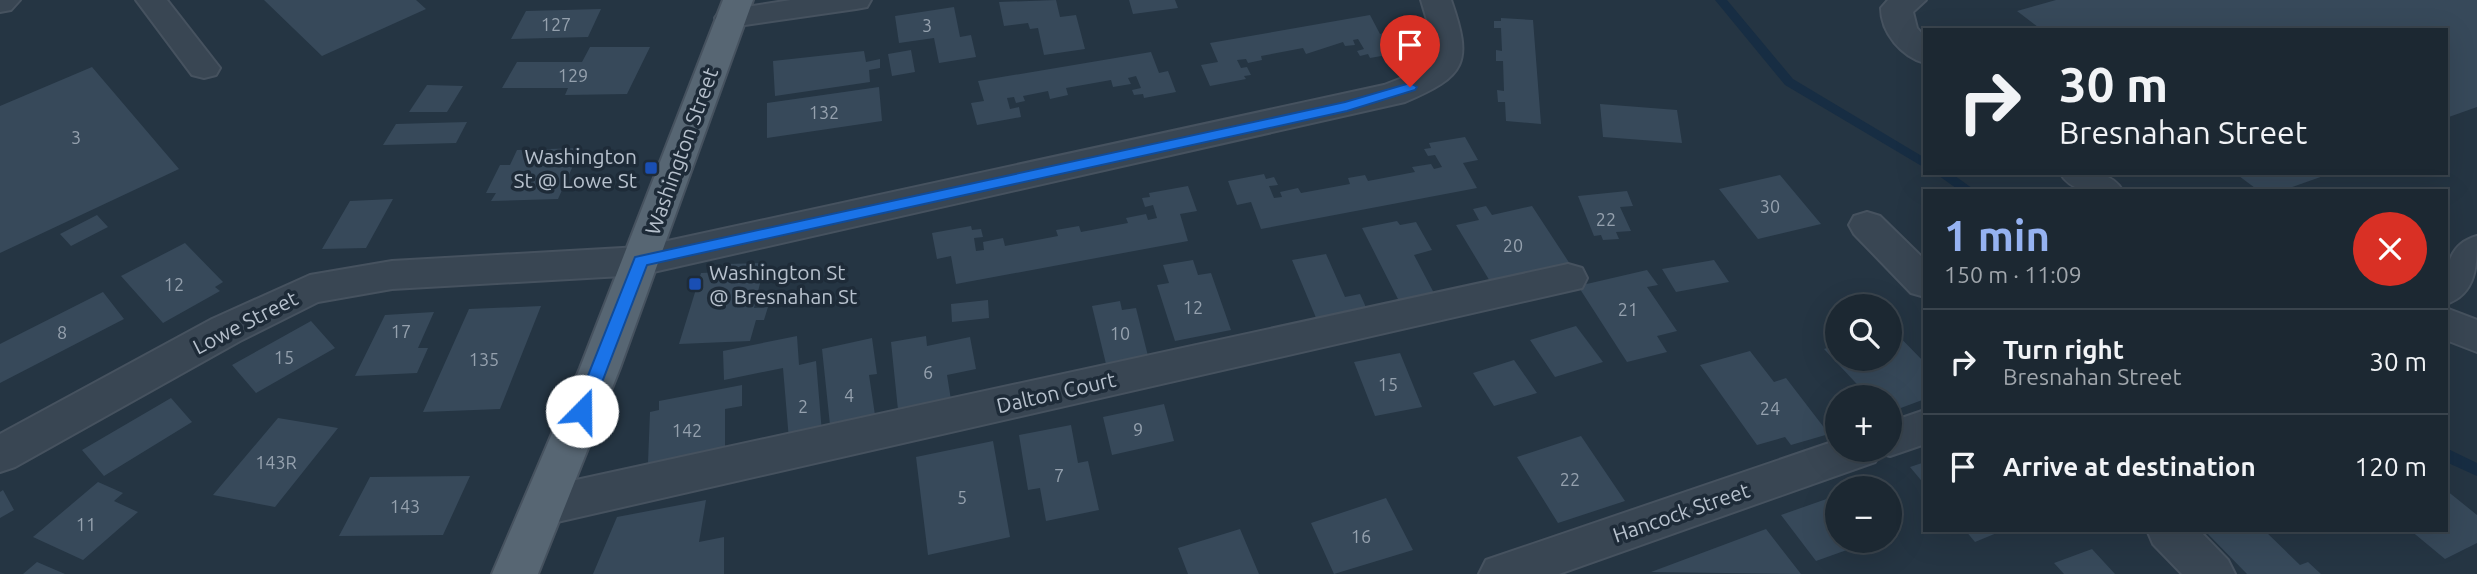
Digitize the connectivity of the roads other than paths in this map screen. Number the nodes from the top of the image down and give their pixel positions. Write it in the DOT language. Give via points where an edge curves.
graph roads {
  1 [pos="5,0"];
  2 [pos="152,0"];
  3 [pos="856,0"];
  4 [pos="1436,0"];
  5 [pos="1911,0"];
  6 [pos="0,3"];
  7 [pos="734,9"];
  8 [pos="1923,51"];
  9 [pos="204,68"];
  10 [pos="2081,175"];
  11 [pos="2102,189"];
  12 [pos="1867,225"];
  13 [pos="2477,249"];
  14 [pos="640,261"];
  15 [pos="1568,278"];
  16 [pos="1923,282"];
  17 [pos="2448,287"];
  18 [pos="2448,324"];
  19 [pos="2477,337"];
  20 [pos="1923,428"];
  21 [pos="1902,435"];
  22 [pos="0,455"];
  23 [pos="1825,462"];
  24 [pos="544,506"];
  25 [pos="2171,532"];
  26 [pos="515,574"];
  27 [pos="1502,574"];
  28 [pos="2212,574"];
  1 -- 6 [label="street"];
  2 -- 9 [label="street"];
  3 -- 7 [label="street"];
  4 -- 14 [label="street, Lowe Street" via="1448,37 1445,64 1427,80 1393,94"];
  5 -- 8 [label="street" via="1897,8 1896,20"];
  7 -- 14 [label="main road, Washington Street"];
  10 -- 11 [label="street"];
  12 -- 16 [label="street"];
  13 -- 17 [label="street"];
  14 -- 22 [label="street, Lowe Street" via="393,275 310,289"];
  14 -- 24 [label="main road, Washington Street"];
  15 -- 24 [label="street, Dalton Court"];
  18 -- 19 [label="street"];
  20 -- 21 [label="street"];
  23 -- 27 [label="street, Hancock Street"];
  24 -- 26 [label="main road, Washington Street"];
  25 -- 28 [label="street"];
}
